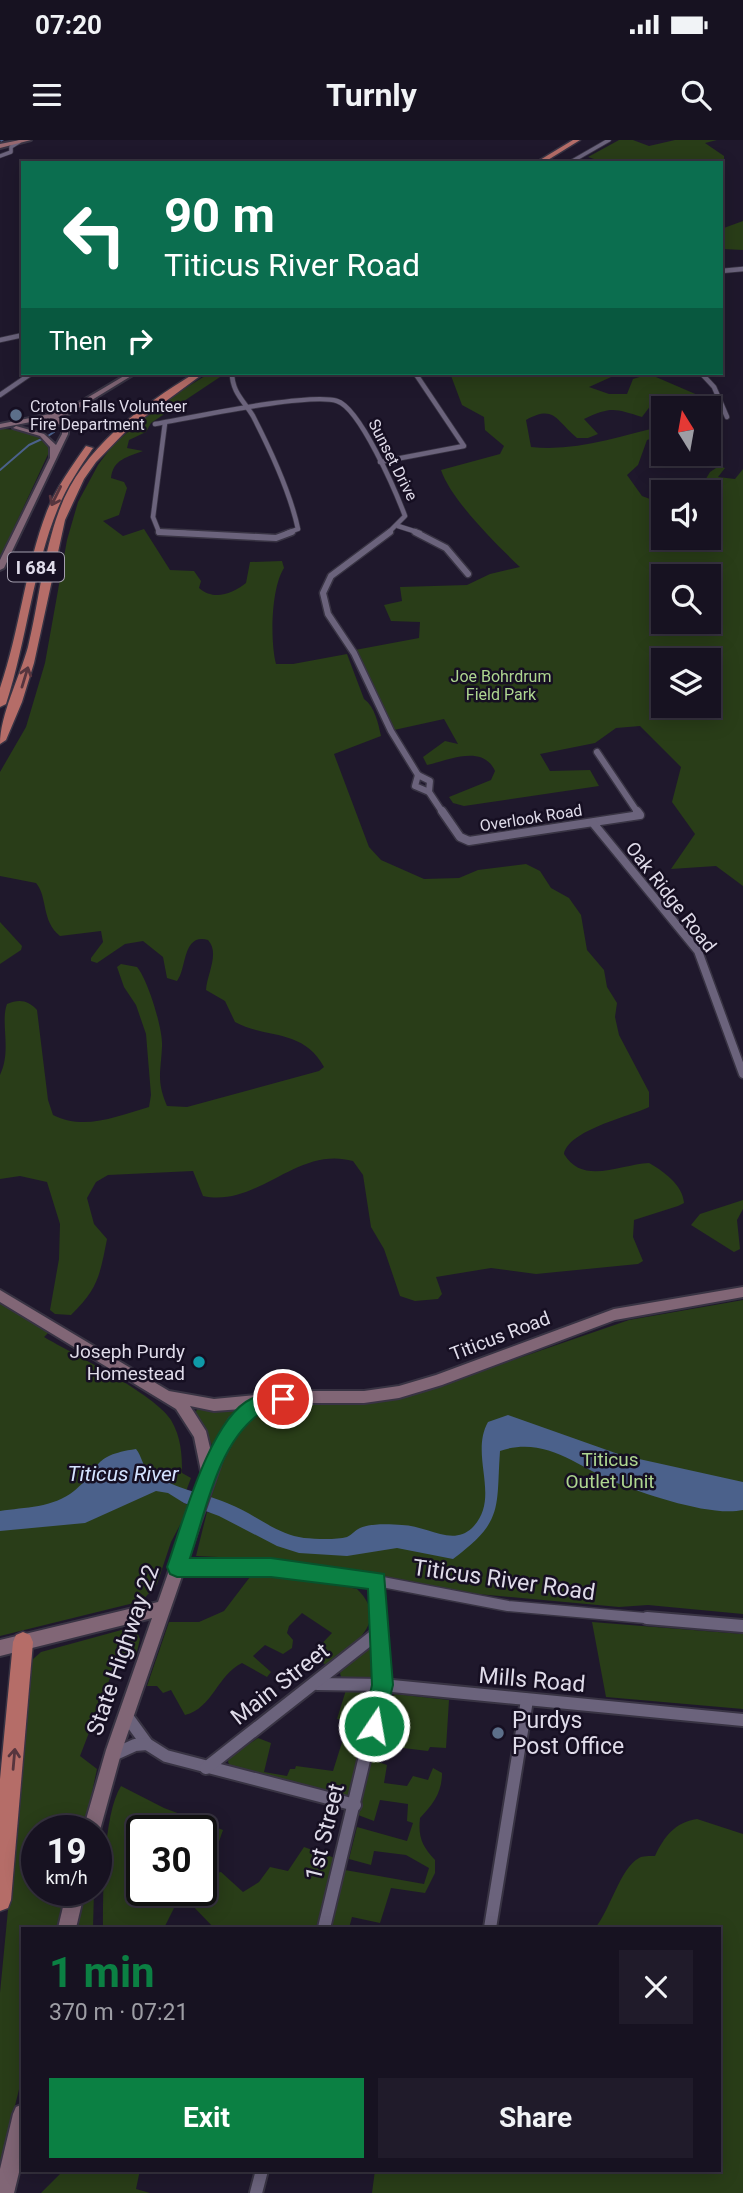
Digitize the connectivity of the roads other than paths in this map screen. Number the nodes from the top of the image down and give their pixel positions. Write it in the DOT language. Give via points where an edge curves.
graph roads {
  1 [pos="28,140"];
  2 [pos="577,140"];
  3 [pos="589,140"];
  4 [pos="609,140"];
  5 [pos="19,142"];
  6 [pos="0,146"];
  7 [pos="0,156"];
  8 [pos="541,161"];
  9 [pos="554,161"];
  10 [pos="572,161"];
  11 [pos="743,269"];
  12 [pos="723,271"];
  13 [pos="21,335"];
  14 [pos="0,340"];
  15 [pos="29,375"];
  16 [pos="130,375"];
  17 [pos="181,375"];
  18 [pos="198,375"];
  19 [pos="232,375"];
  20 [pos="416,375"];
  21 [pos="703,375"];
  22 [pos="0,395"];
  23 [pos="247,409"];
  24 [pos="54,417"];
  25 [pos="727,417"];
  26 [pos="165,423"];
  27 [pos="155,424"];
  28 [pos="0,427"];
  29 [pos="51,461"];
  30 [pos="380,462"];
  31 [pos="398,526"];
  32 [pos="0,568"];
  33 [pos="468,574"];
  34 [pos="0,704"];
  35 [pos="0,740"];
  36 [pos="597,752"];
  37 [pos="593,823"];
  38 [pos="474,841"];
  39 [pos="743,1074"];
  40 [pos="743,1292"];
  41 [pos="0,1296"];
  42 [pos="171,1396"];
  43 [pos="269,1400"];
  44 [pos="204,1487"];
  45 [pos="177,1567"];
  46 [pos="377,1581"];
  47 [pos="163,1608"];
  48 [pos="743,1626"];
  49 [pos="379,1632"];
  50 [pos="23,1642"];
  51 [pos="0,1648"];
  52 [pos="317,1684"];
  53 [pos="382,1685"];
  54 [pos="527,1700"];
  55 [pos="126,1715"];
  56 [pos="743,1720"];
  57 [pos="147,1744"];
  58 [pos="113,1755"];
  59 [pos="206,1768"];
  60 [pos="355,1805"];
  61 [pos="95,1815"];
  62 [pos="0,1900"];
  63 [pos="72,1906"];
  64 [pos="67,1927"];
  65 [pos="324,1927"];
  66 [pos="490,1927"];
  67 [pos="21,2122"];
  68 [pos="261,2172"];
  69 [pos="4,2193"];
  70 [pos="256,2193"];
  1 -- 5 [label="main road"];
  2 -- 8 [label="highway"];
  3 -- 9 [label="highway"];
  4 -- 10 [label="street"];
  5 -- 6 [label="main road"];
  5 -- 7 [label="street"];
  11 -- 12 [label="street"];
  13 -- 14 [label="street"];
  15 -- 22 [label="street"];
  16 -- 24 [label="main road" via="80,407"];
  17 -- 34 [label="highway, I 684, one-way" via="116,420 89,447 62,485 47,518 15,662"];
  35 -- 18 [label="highway, I 684, one-way" via="27,673 59,526 71,494 115,435"];
  19 -- 23 [label="street" via="230,382"];
  20 -- 30 [label="street" via="464,446"];
  21 -- 25 [label="street" via="714,387"];
  23 -- 26 [label="street, Sunset Drive"];
  23 -- 26 [label="street" via="294,509 298,529 289,535 164,533 153,522"];
  23 -- 30 [label="street, Sunset Drive" via="305,400 338,401 354,414"];
  24 -- 28 [label="main road"];
  24 -- 29 [label="main road" via="66,431"];
  26 -- 27 [label="street, Sunset Drive"];
  28 -- 29 [label="main road" via="46,437 54,447"];
  29 -- 32 [label="main road"];
  30 -- 31 [label="street, Sunset Drive" via="405,512"];
  31 -- 33 [label="street" via="446,546"];
  31 -- 38 [label="street, Sunset Drive" via="331,576 323,593 328,614 354,653 418,775 415,786 429,792 460,837"];
  36 -- 37 [label="street, Overlook Road" via="640,815"];
  37 -- 38 [label="street, Overlook Road"];
  37 -- 39 [label="street, Oak Ridge Road" via="698,951"];
  40 -- 43 [label="main road, Titicus Road" via="614,1315 399,1392"];
  41 -- 42 [label="main road"];
  42 -- 43 [label="main road, Titicus Road" via="214,1405"];
  42 -- 44 [label="main road" via="191,1415 201,1435 207,1459"];
  43 -- 44 [label="main road, Titicus Road" via="235,1422"];
  44 -- 45 [label="main road, State Highway 22"];
  45 -- 46 [label="street, Titicus River Road" via="271,1567"];
  45 -- 47 [label="main road, State Highway 22"];
  46 -- 48 [label="street, Titicus River Road" via="508,1606"];
  46 -- 49 [label="street, 1st Street"];
  47 -- 50 [label="main road"];
  47 -- 55 [label="main road, State Highway 22"];
  49 -- 52 [label="street, Main Street"];
  49 -- 53 [label="street, 1st Street"];
  50 -- 51 [label="main road"];
  62 -- 50 [label="highway, one-way"];
  52 -- 53 [label="street, Mills Road"];
  52 -- 59 [label="street, Main Street"];
  53 -- 54 [label="street, Mills Road"];
  53 -- 60 [label="street, 1st Street"];
  54 -- 56 [label="street, Mills Road"];
  54 -- 66 [label="street"];
  55 -- 57 [label="street"];
  55 -- 58 [label="main road, State Highway 22"];
  57 -- 58 [label="street"];
  57 -- 59 [label="street" via="166,1756"];
  58 -- 61 [label="main road, State Highway 22"];
  59 -- 60 [label="street"];
  60 -- 65 [label="street, 1st Street"];
  63 -- 64 [label="main road"];
  67 -- 69 [label="main road"];
  68 -- 70 [label="street"];
}
